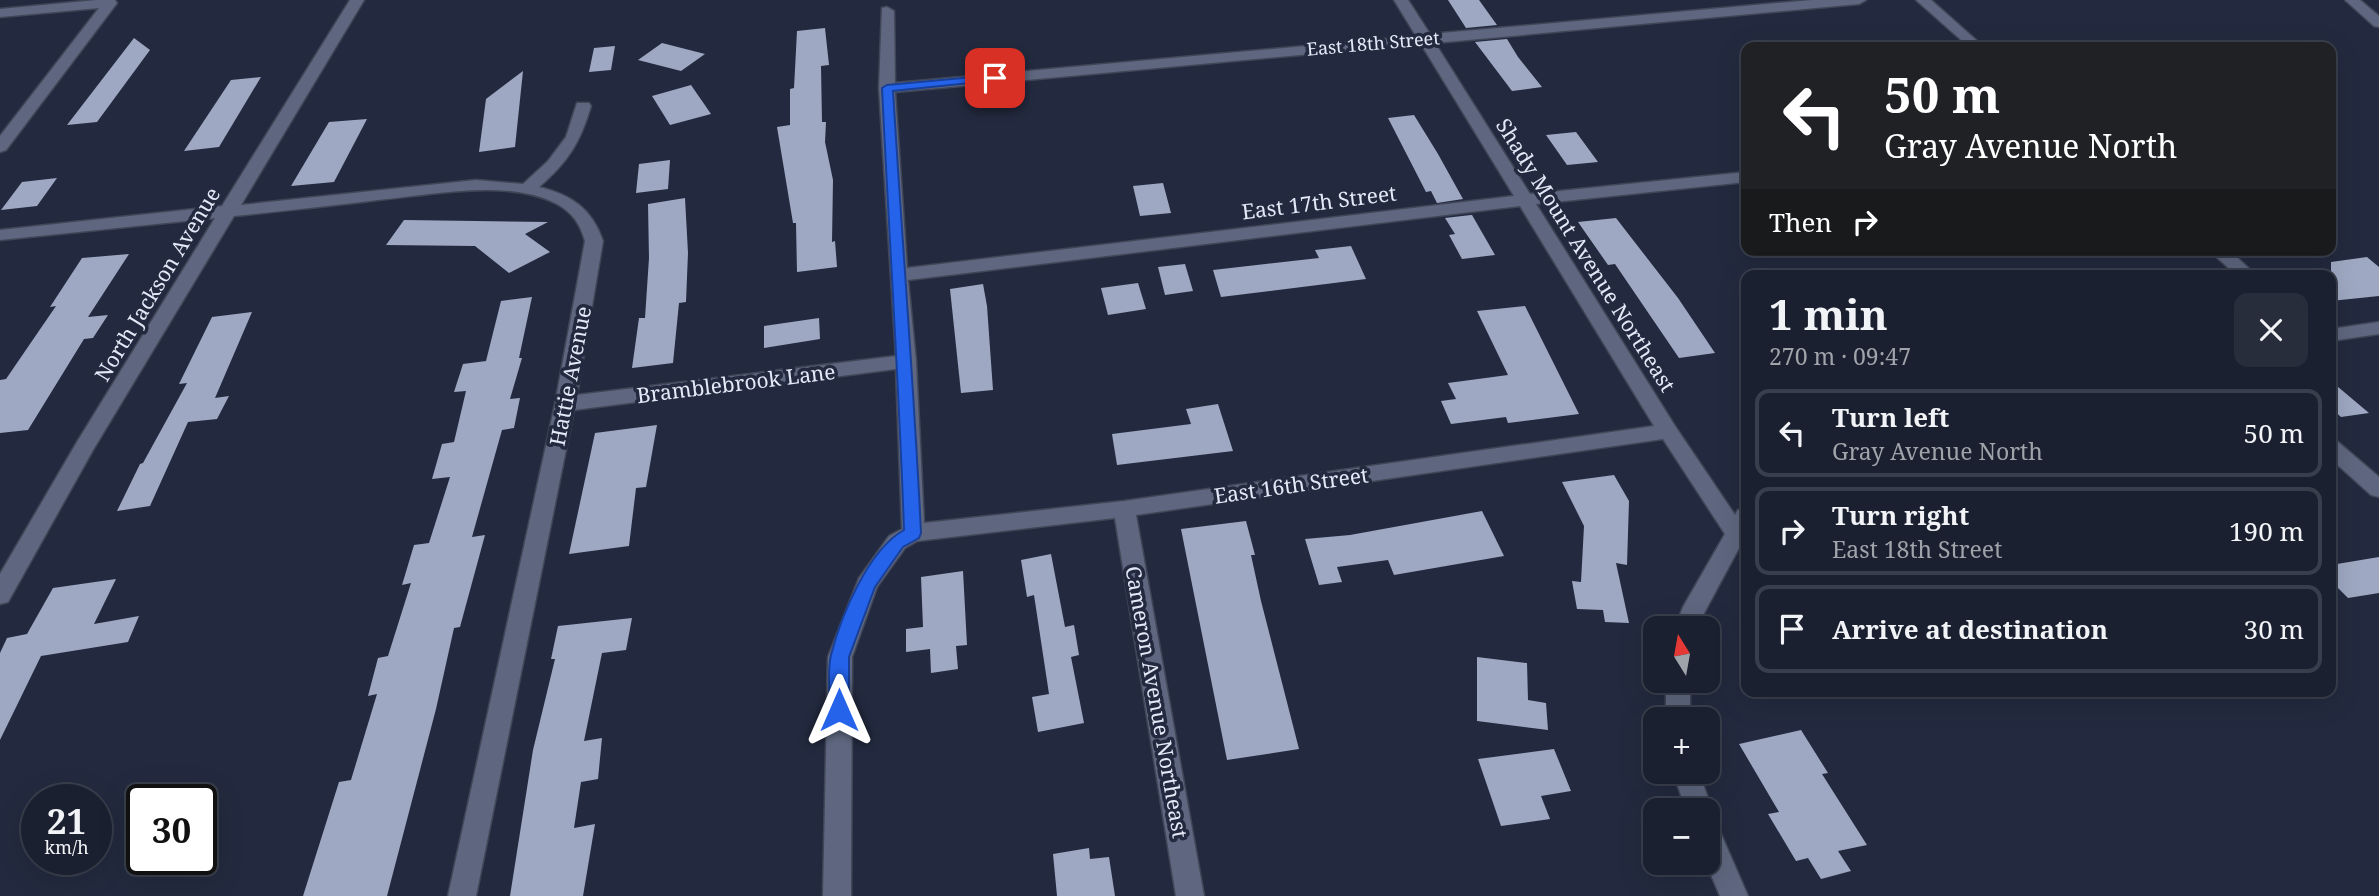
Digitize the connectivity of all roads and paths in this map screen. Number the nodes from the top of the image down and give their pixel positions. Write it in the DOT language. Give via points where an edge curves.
graph roads {
  1 [pos="357,0"];
  2 [pos="1401,0"];
  3 [pos="1859,0"];
  4 [pos="1923,0"];
  5 [pos="2353,0"];
  6 [pos="887,11"];
  7 [pos="0,13"];
  8 [pos="2379,23"];
  9 [pos="1425,38"];
  10 [pos="1971,42"];
  11 [pos="887,88"];
  12 [pos="583,106"];
  13 [pos="0,147"];
  14 [pos="1741,178"];
  15 [pos="528,188"];
  16 [pos="1524,200"];
  17 [pos="227,213"];
  18 [pos="0,235"];
  19 [pos="2225,256"];
  20 [pos="2241,270"];
  21 [pos="898,275"];
  22 [pos="2379,328"];
  23 [pos="2336,334"];
  24 [pos="906,361"];
  25 [pos="565,404"];
  26 [pos="1668,431"];
  27 [pos="2336,451"];
  28 [pos="2379,489"];
  29 [pos="1124,509"];
  30 [pos="1741,524"];
  31 [pos="913,533"];
  32 [pos="0,594"];
  33 [pos="1690,616"];
  34 [pos="1720,864"];
  35 [pos="462,896"];
  36 [pos="837,896"];
  37 [pos="1190,896"];
  38 [pos="1734,896"];
  1 -- 17 [label="street, North Jackson Avenue"];
  2 -- 9 [label="street, Shady Mount Avenue Northeast"];
  3 -- 9 [label="street, East 18th Street"];
  4 -- 10 [label="street"];
  5 -- 8 [label="street"];
  6 -- 11 [label="street"];
  7 -- 13 [label="street" via="110,3"];
  9 -- 11 [label="street, East 18th Street"];
  9 -- 16 [label="street, Shady Mount Avenue Northeast"];
  11 -- 21 [label="street"];
  12 -- 15 [label="street" via="574,137"];
  14 -- 16 [label="street, East 17th Street"];
  15 -- 17 [label="street, Hattie Avenue" via="476,185"];
  15 -- 25 [label="street, Hattie Avenue" via="554,196 592,228 594,241"];
  16 -- 21 [label="street, East 17th Street"];
  16 -- 26 [label="street, Shady Mount Avenue Northeast"];
  17 -- 18 [label="street"];
  17 -- 32 [label="street, North Jackson Avenue"];
  19 -- 20 [label="street"];
  21 -- 24 [label="street"];
  22 -- 23 [label="street"];
  24 -- 25 [label="street, Bramblebrook Lane"];
  24 -- 31 [label="street"];
  25 -- 35 [label="street, Hattie Avenue"];
  26 -- 29 [label="street, East 16th Street"];
  26 -- 30 [label="street, Shady Mount Avenue Northeast"];
  27 -- 28 [label="street"];
  29 -- 31 [label="street, East 16th Street"];
  29 -- 37 [label="street, Cameron Avenue Northeast"];
  30 -- 33 [label="street"];
  31 -- 36 [label="street" via="897,542 867,584 840,657"];
  34 -- 38 [label="street"];
}
